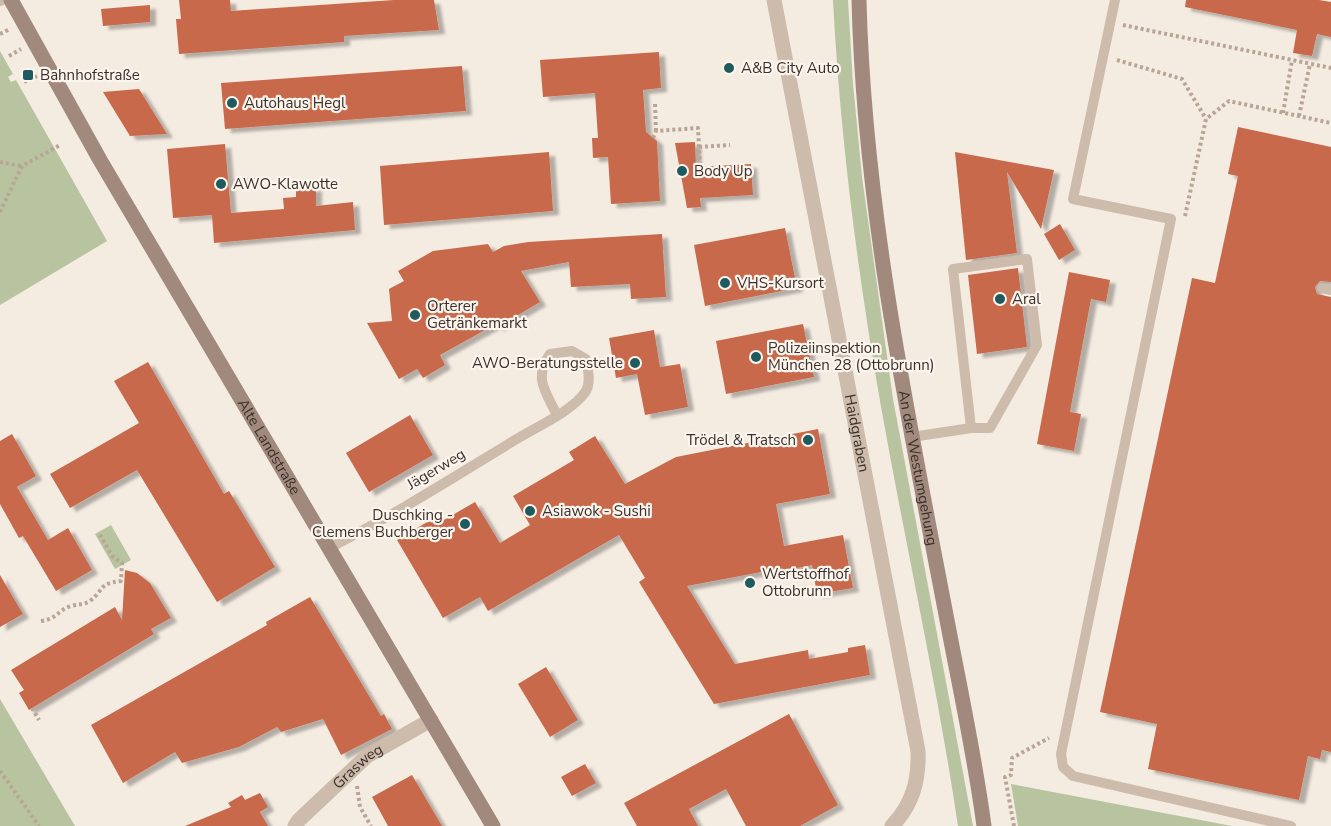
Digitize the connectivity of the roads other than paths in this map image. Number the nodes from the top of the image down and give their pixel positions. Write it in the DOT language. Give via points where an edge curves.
graph roads {
  1 [pos="12,0"];
  2 [pos="774,0"];
  3 [pos="859,0"];
  4 [pos="1115,0"];
  5 [pos="557,415"];
  6 [pos="971,428"];
  7 [pos="912,437"];
  8 [pos="329,548"];
  9 [pos="431,720"];
  10 [pos="295,826"];
  11 [pos="493,826"];
  12 [pos="892,826"];
  13 [pos="984,826"];
  14 [pos="1291,826"];
  1 -- 8 [label="main road, Alte Landstraße" via="83,130"];
  2 -- 12 [label="street, Haidgraben" via="918,751 912,798"];
  3 -- 7 [label="main road, An der Westumgehung" via="872,175"];
  4 -- 14 [label="lane" via="1073,199 1171,219 1061,754 1063,767 1073,776"];
  5 -- 5 [label="lane, Jägerweg" via="587,389 586,359 572,351 550,354 542,365 542,386"];
  5 -- 8 [label="lane, Jägerweg"];
  6 -- 6 [label="lane" via="990,428 1037,345 1027,259 952,269"];
  6 -- 7 [label="lane"];
  7 -- 13 [label="main road, An der Westumgehung"];
  8 -- 9 [label="main road, Alte Landstraße"];
  9 -- 10 [label="street, Grasweg" via="367,756"];
  9 -- 11 [label="main road, Alte Landstraße"];
}
